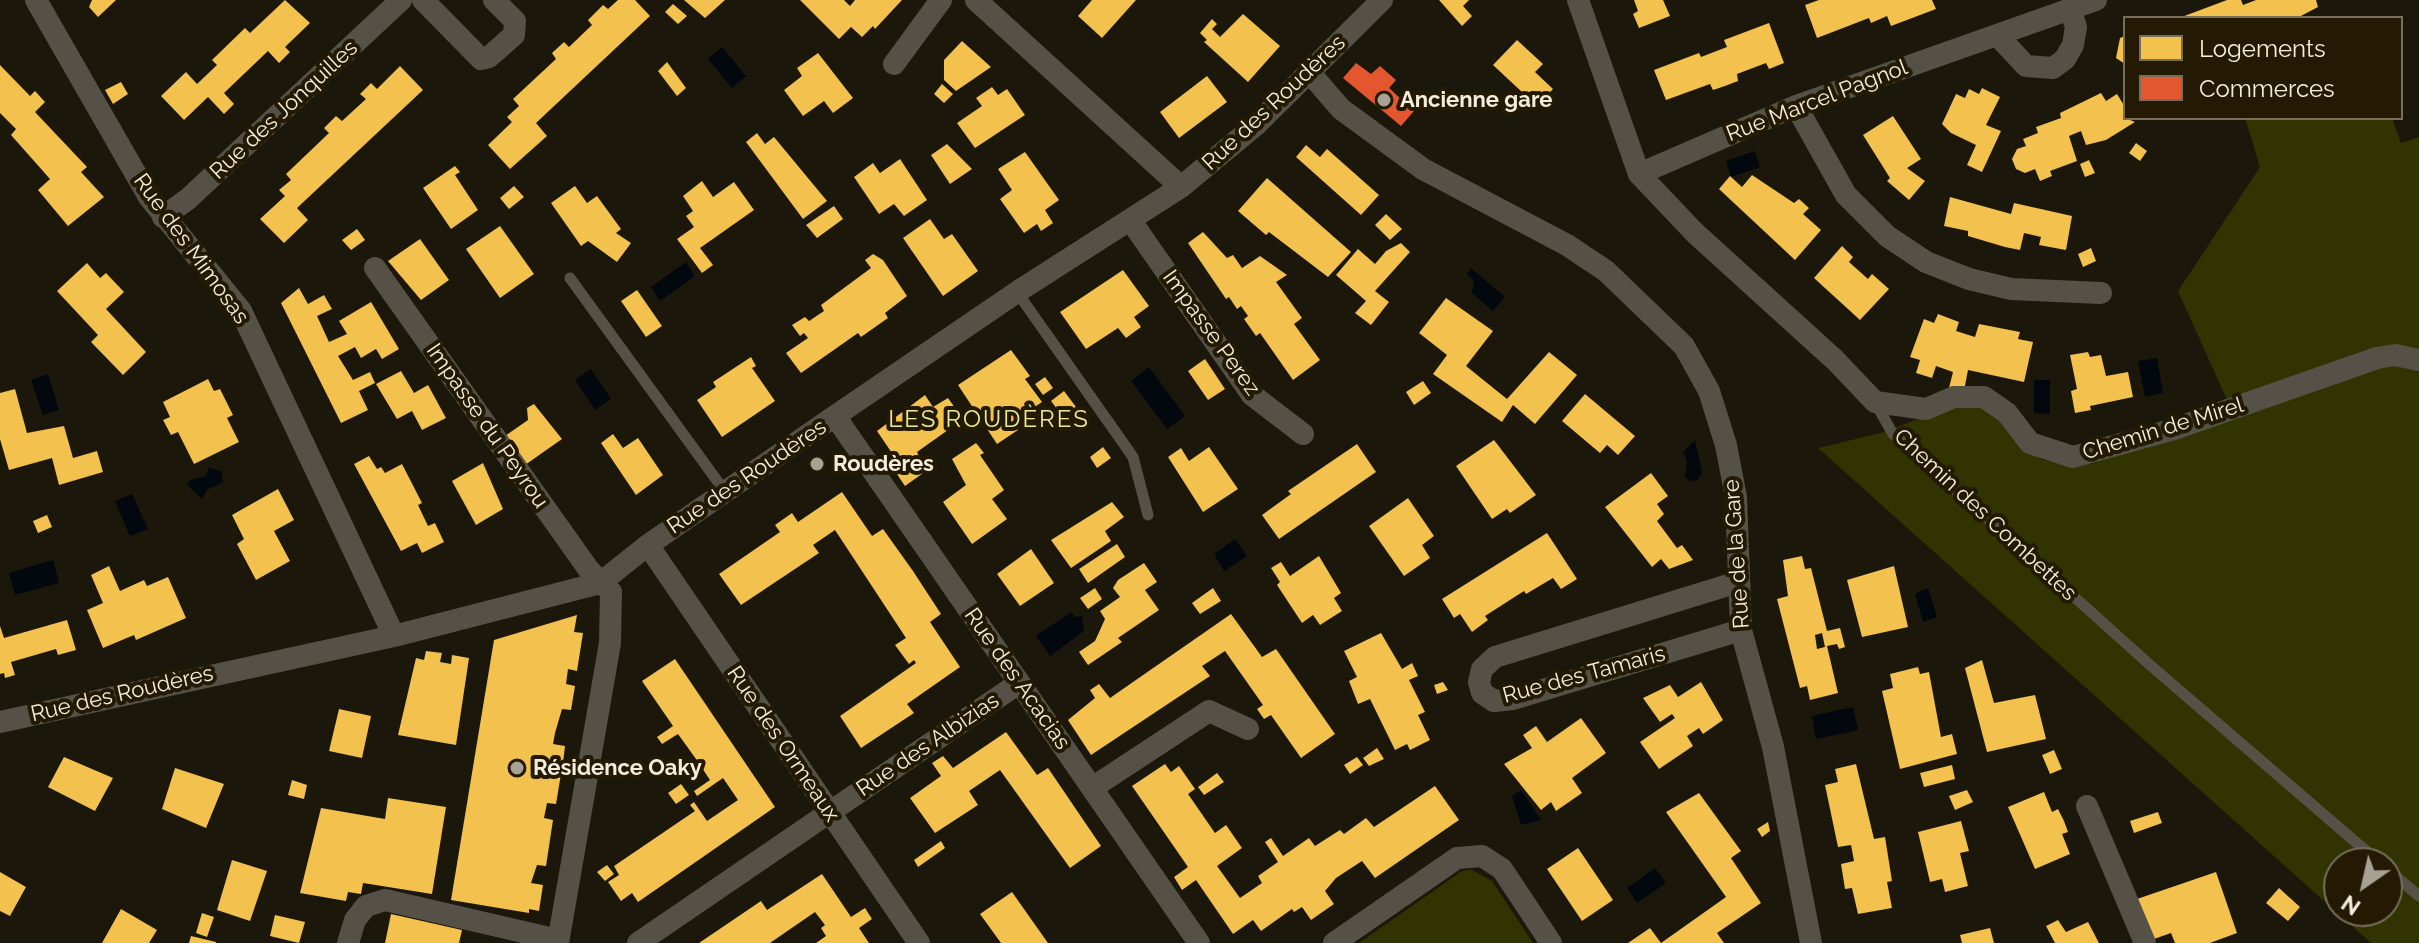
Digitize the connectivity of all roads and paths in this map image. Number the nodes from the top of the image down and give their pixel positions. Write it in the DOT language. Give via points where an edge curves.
graph roads {
  1 [pos="36,0"];
  2 [pos="401,0"];
  3 [pos="423,0"];
  4 [pos="494,0"];
  5 [pos="941,0"];
  6 [pos="976,0"];
  7 [pos="1382,0"];
  8 [pos="1578,0"];
  9 [pos="2096,0"];
  10 [pos="2070,9"];
  11 [pos="1997,35"];
  12 [pos="894,64"];
  13 [pos="1310,73"];
  14 [pos="1796,106"];
  15 [pos="1639,174"];
  16 [pos="1181,187"];
  17 [pos="163,217"];
  18 [pos="1131,221"];
  19 [pos="375,268"];
  20 [pos="570,278"];
  21 [pos="1017,292"];
  22 [pos="2101,293"];
  23 [pos="2419,360"];
  24 [pos="1875,402"];
  25 [pos="835,416"];
  26 [pos="1303,434"];
  27 [pos="726,493"];
  28 [pos="1148,515"];
  29 [pos="648,545"];
  30 [pos="1738,582"];
  31 [pos="600,583"];
  32 [pos="1741,630"];
  33 [pos="394,636"];
  34 [pos="1019,683"];
  35 [pos="0,722"];
  36 [pos="1248,729"];
  37 [pos="1092,788"];
  38 [pos="2087,806"];
  39 [pos="829,813"];
  40 [pos="2361,847"];
  41 [pos="2403,882"];
  42 [pos="2419,896"];
  43 [pos="558,941"];
  44 [pos="348,943"];
  45 [pos="638,943"];
  46 [pos="919,943"];
  47 [pos="1199,943"];
  48 [pos="1334,943"];
  49 [pos="1551,943"];
  50 [pos="1811,943"];
  51 [pos="2145,943"];
  1 -- 17 [label="street, Rue des Mimosas"];
  2 -- 17 [label="street, Rue des Jonquilles"];
  3 -- 4 [label="street" via="481,59 514,35 515,21"];
  5 -- 12 [label="street"];
  6 -- 16 [label="street"];
  7 -- 13 [label="street, Rue des Roudères"];
  8 -- 15 [label="street, Chemin des Combettes"];
  9 -- 10 [label="street, Rue Marcel Pagnol"];
  10 -- 11 [label="street, Rue Marcel Pagnol"];
  10 -- 11 [label="street" via="2076,27 2073,45 2053,68 2026,66"];
  11 -- 14 [label="street, Rue Marcel Pagnol"];
  13 -- 16 [label="street, Rue des Roudères"];
  13 -- 30 [label="street, Rue de la Gare" via="1341,109 1423,169 1606,271 1684,346 1709,391 1726,445 1736,497"];
  14 -- 15 [label="street, Rue Marcel Pagnol"];
  14 -- 22 [label="street" via="1846,195 1887,236 1926,262 2011,289"];
  15 -- 24 [label="street, Chemin des Combettes"];
  16 -- 18 [label="street, Rue des Roudères"];
  17 -- 33 [label="street, Rue des Mimosas" via="241,311"];
  18 -- 21 [label="street, Rue des Roudères"];
  18 -- 26 [label="street, Impasse Perez" via="1252,395"];
  19 -- 31 [label="street, Impasse du Peyrou"];
  20 -- 27 [label="lane"];
  21 -- 25 [label="street, Rue des Roudères"];
  21 -- 28 [label="lane" via="1133,457"];
  23 -- 24 [label="street, Chemin de Mirel" via="2377,358 2171,430 2073,457 2030,443 2007,413 1984,397 1954,397 1926,409"];
  24 -- 40 [label="lane, Chemin des Combettes" via="1893,434"];
  25 -- 27 [label="street, Rue des Roudères"];
  25 -- 34 [label="street, Rue des Acacias"];
  27 -- 29 [label="street, Rue des Roudères"];
  29 -- 31 [label="street, Rue des Roudères"];
  29 -- 39 [label="street, Rue des Ormeaux"];
  30 -- 32 [label="street, Rue de la Gare"];
  30 -- 32 [label="street, Rue des Tamaris" via="1495,657 1482,669 1479,682 1482,693 1494,701 1513,699"];
  31 -- 33 [label="street, Rue des Roudères"];
  31 -- 43 [label="street, Impasse du Peyrou" via="611,592 610,643"];
  32 -- 50 [label="street, Rue de la Gare" via="1773,747"];
  33 -- 35 [label="street, Rue des Roudères"];
  34 -- 37 [label="street, Rue des Acacias"];
  34 -- 39 [label="street, Rue des Albizias"];
  36 -- 37 [label="street" via="1209,711"];
  37 -- 47 [label="street, Rue des Acacias"];
  38 -- 51 [label="street"];
  39 -- 45 [label="street, Rue des Albizias"];
  39 -- 46 [label="street, Rue des Ormeaux"];
  41 -- 42 [label="lane"];
  43 -- 44 [label="street" via="385,900 366,906"];
  48 -- 49 [label="street" via="1457,858 1482,856 1502,869"];
}
